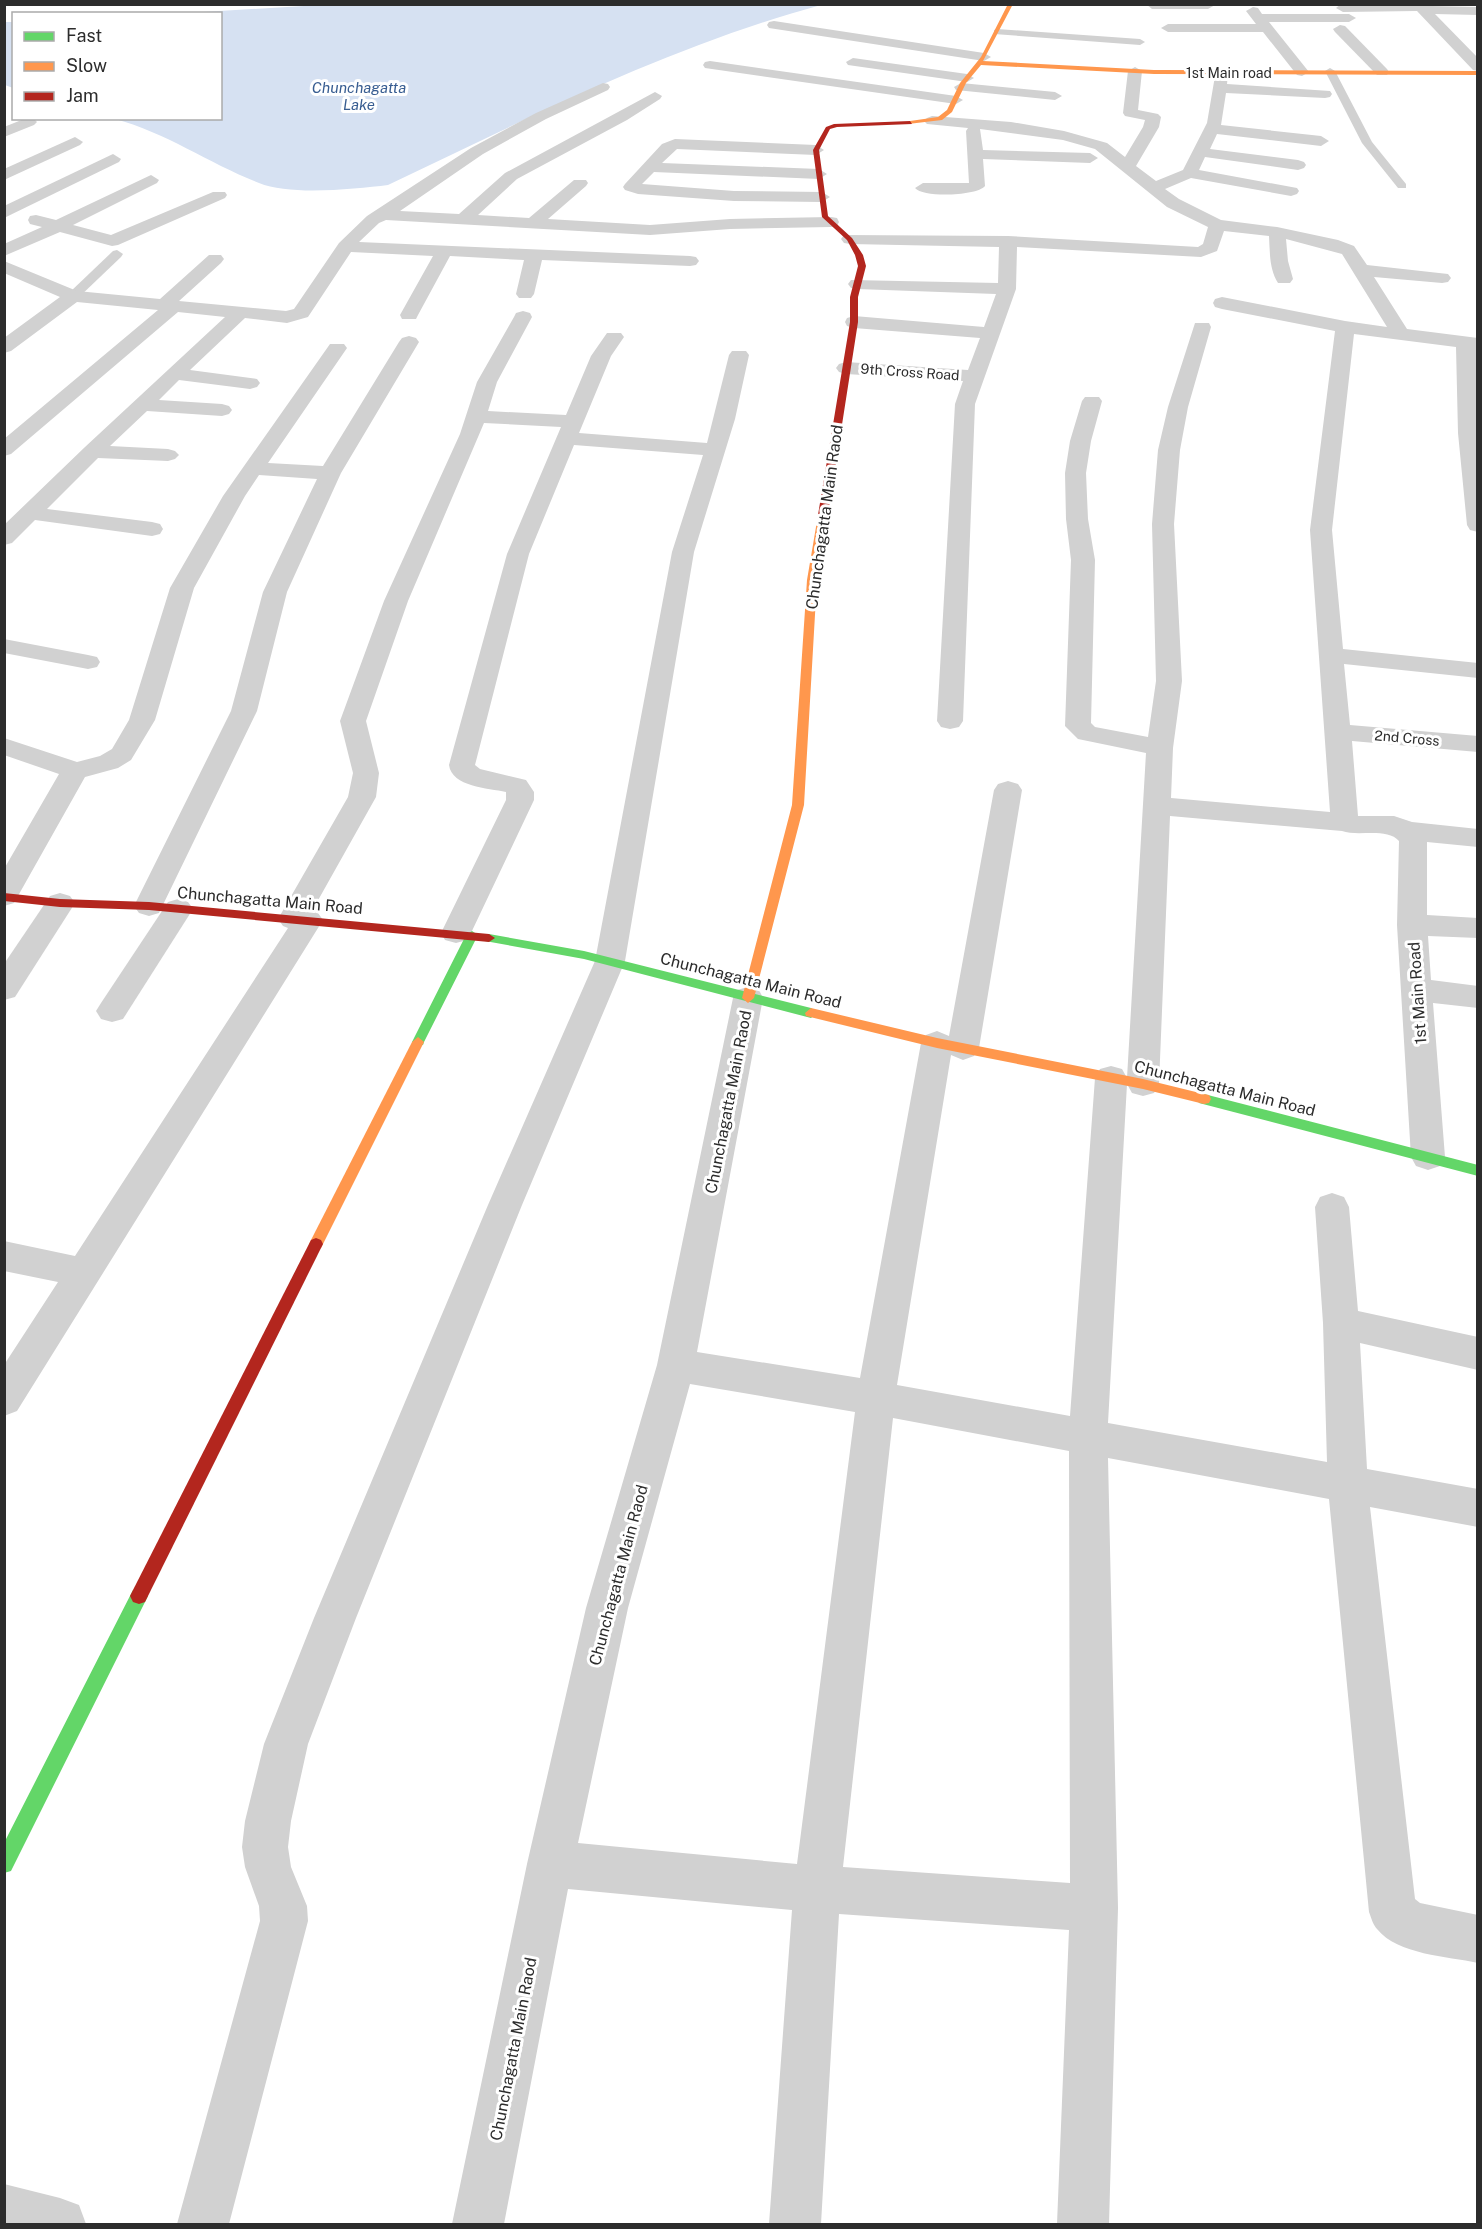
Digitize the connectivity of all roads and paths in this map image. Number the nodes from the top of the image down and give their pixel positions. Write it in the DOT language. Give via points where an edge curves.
graph roads {
  1 [pos="1011,4"];
  2 [pos="1152,5"];
  3 [pos="1245,5"];
  4 [pos="1217,6"];
  5 [pos="1420,7"];
  6 [pos="1478,11"];
  7 [pos="1263,23"];
  8 [pos="1168,28"];
  9 [pos="775,29"];
  10 [pos="1340,29"];
  11 [pos="997,32"];
  12 [pos="853,37"];
  13 [pos="1449,38"];
  14 [pos="1468,38"];
  15 [pos="1140,42"];
  16 [pos="911,46"];
  17 [pos="837,47"];
  18 [pos="982,60"];
  19 [pos="853,62"];
  20 [pos="710,65"];
  21 [pos="889,67"];
  22 [pos="1135,71"];
  23 [pos="1330,71"];
  24 [pos="1302,72"];
  25 [pos="1382,72"];
  26 [pos="1476,75"];
  27 [pos="1220,81"];
  28 [pos="603,87"];
  29 [pos="960,91"];
  30 [pos="1325,94"];
  31 [pos="655,96"];
  32 [pos="993,99"];
  33 [pos="552,111"];
  34 [pos="932,121"];
  35 [pos="29,122"];
  36 [pos="608,124"];
  37 [pos="981,124"];
  38 [pos="1212,129"];
  39 [pos="4,133"];
  40 [pos="1321,141"];
  41 [pos="75,142"];
  42 [pos="816,150"];
  43 [pos="1200,152"];
  44 [pos="975,154"];
  45 [pos="113,159"];
  46 [pos="1123,162"];
  47 [pos="1298,165"];
  48 [pos="649,167"];
  49 [pos="1190,173"];
  50 [pos="819,174"];
  51 [pos="4,175"];
  52 [pos="152,180"];
  53 [pos="580,183"];
  54 [pos="1402,186"];
  55 [pos="1154,187"];
  56 [pos="923,188"];
  57 [pos="1291,191"];
  58 [pos="219,195"];
  59 [pos="822,197"];
  60 [pos="4,214"];
  61 [pos="383,215"];
  62 [pos="464,220"];
  63 [pos="831,222"];
  64 [pos="532,224"];
  65 [pos="1218,225"];
  66 [pos="58,226"];
  67 [pos="1277,232"];
  68 [pos="850,238"];
  69 [pos="1008,241"];
  70 [pos="345,247"];
  71 [pos="4,251"];
  72 [pos="444,251"];
  73 [pos="117,254"];
  74 [pos="534,255"];
  75 [pos="215,259"];
  76 [pos="690,261"];
  77 [pos="4,266"];
  78 [pos="1360,270"];
  79 [pos="1442,278"];
  80 [pos="1284,279"];
  81 [pos="857,284"];
  82 [pos="1006,289"];
  83 [pos="74,296"];
  84 [pos="1222,303"];
  85 [pos="169,305"];
  86 [pos="241,312"];
  87 [pos="409,315"];
  88 [pos="854,322"];
  89 [pos="1202,327"];
  90 [pos="1345,327"];
  91 [pos="992,333"];
  92 [pos="1401,334"];
  93 [pos="614,337"];
  94 [pos="409,342"];
  95 [pos="1472,344"];
  96 [pos="4,347"];
  97 [pos="337,348"];
  98 [pos="739,355"];
  99 [pos="846,368"];
  100 [pos="175,374"];
  101 [pos="974,376"];
  102 [pos="250,382"];
  103 [pos="1092,401"];
  104 [pos="142,405"];
  105 [pos="222,410"];
  106 [pos="477,416"];
  107 [pos="570,430"];
  108 [pos="4,450"];
  109 [pos="716,450"];
  110 [pos="92,452"];
  111 [pos="168,456"];
  112 [pos="253,468"];
  113 [pos="330,473"];
  114 [pos="30,513"];
  115 [pos="1478,525"];
  116 [pos="152,529"];
  117 [pos="4,538"];
  118 [pos="4,646"];
  119 [pos="1331,655"];
  120 [pos="88,662"];
  121 [pos="1478,671"];
  122 [pos="950,721"];
  123 [pos="1337,732"];
  124 [pos="1478,744"];
  125 [pos="4,746"];
  126 [pos="1160,748"];
  127 [pos="76,771"];
  128 [pos="1008,790"];
  129 [pos="1157,806"];
  130 [pos="1347,822"];
  131 [pos="1406,831"];
  132 [pos="1478,838"];
  133 [pos="4,897"];
  134 [pos="60,903"];
  135 [pos="164,907"];
  136 [pos="300,920"];
  137 [pos="1412,925"];
  138 [pos="1478,928"];
  139 [pos="464,934"];
  140 [pos="610,961"];
  141 [pos="4,988"];
  142 [pos="1417,990"];
  143 [pos="1478,997"];
  144 [pos="748,998"];
  145 [pos="112,1011"];
  146 [pos="950,1045"];
  147 [pos="1127,1081"];
  148 [pos="1428,1157"];
  149 [pos="1478,1171"];
  150 [pos="1332,1207"];
  151 [pos="4,1256"];
  152 [pos="85,1273"];
  153 [pos="1341,1323"];
  154 [pos="1478,1354"];
  155 [pos="676,1365"];
  156 [pos="876,1398"];
  157 [pos="4,1399"];
  158 [pos="1088,1438"];
  159 [pos="1348,1486"];
  160 [pos="1478,1508"];
  161 [pos="4,1864"];
  162 [pos="550,1864"];
  163 [pos="817,1889"];
  164 [pos="1094,1908"];
  165 [pos="1478,1939"];
  166 [pos="4,2210"];
  167 [pos="60,2224"];
  168 [pos="203,2224"];
  169 [pos="478,2224"];
  170 [pos="795,2224"];
  171 [pos="1083,2224"];
  1 -- 11 [label="street"];
  2 -- 4 [label="street"];
  3 -- 7 [label="street, 1st Main Road"];
  5 -- 6 [label="street"];
  5 -- 7 [label="street"];
  5 -- 13 [label="street"];
  7 -- 8 [label="street"];
  7 -- 24 [label="street, 1st Main Road"];
  9 -- 12 [label="street"];
  10 -- 25 [label="street"];
  11 -- 15 [label="lane"];
  11 -- 18 [label="street"];
  12 -- 16 [label="street"];
  12 -- 17 [label="street"];
  13 -- 14 [label="street"];
  13 -- 26 [label="street"];
  16 -- 18 [label="street"];
  16 -- 21 [label="street"];
  18 -- 22 [label="street, 1st Main road"];
  18 -- 29 [label="street"];
  19 -- 21 [label="street"];
  20 -- 29 [label="street"];
  21 -- 29 [label="street"];
  22 -- 27 [label="street, 1st Main road"];
  22 -- 46 [label="street" via="1130,112 1153,117 1151,128"];
  23 -- 24 [label="street, 1st Main road"];
  23 -- 25 [label="street, 1st Main road"];
  23 -- 54 [label="lane" via="1367,143"];
  24 -- 27 [label="street, 1st Main road"];
  25 -- 26 [label="street, 1st Main road"];
  27 -- 30 [label="street"];
  27 -- 38 [label="street" via="1223,108"];
  28 -- 33 [label="street"];
  29 -- 32 [label="street"];
  29 -- 32 [label="street" via="1053,99"];
  29 -- 34 [label="street" via="950,111"];
  31 -- 36 [label="street"];
  32 -- 37 [label="street"];
  33 -- 36 [label="street"];
  33 -- 61 [label="street" via="477,151"];
  34 -- 37 [label="street"];
  34 -- 42 [label="street" via="836,125 828,128"];
  35 -- 39 [label="street"];
  36 -- 62 [label="street" via="511,176"];
  37 -- 44 [label="street"];
  37 -- 46 [label="street" via="1084,140 1101,146"];
  38 -- 40 [label="street"];
  38 -- 43 [label="street"];
  41 -- 51 [label="street"];
  42 -- 48 [label="street" via="675,144"];
  42 -- 50 [label="street"];
  43 -- 47 [label="street"];
  43 -- 49 [label="street"];
  44 -- 46 [label="street"];
  44 -- 56 [label="street" via="975,188"];
  45 -- 60 [label="street"];
  46 -- 55 [label="street"];
  48 -- 50 [label="street"];
  48 -- 59 [label="street" via="632,188 734,196"];
  49 -- 55 [label="street"];
  49 -- 57 [label="street"];
  50 -- 59 [label="street"];
  52 -- 66 [label="street"];
  53 -- 64 [label="street"];
  55 -- 65 [label="street" via="1173,203"];
  58 -- 66 [label="street" via="112,241"];
  59 -- 63 [label="street" via="825,217"];
  60 -- 66 [label="street"];
  61 -- 62 [label="street"];
  61 -- 70 [label="street"];
  62 -- 64 [label="street"];
  63 -- 64 [label="street" via="650,230"];
  63 -- 68 [label="street, Chunchagatta Main Raod"];
  65 -- 67 [label="street"];
  65 -- 69 [label="street" via="1211,247 1201,252"];
  66 -- 71 [label="street"];
  67 -- 78 [label="street" via="1342,247"];
  67 -- 80 [label="street"];
  68 -- 69 [label="street"];
  68 -- 81 [label="street, Chunchagatta Main Raod" via="862,266"];
  69 -- 82 [label="street"];
  70 -- 72 [label="street"];
  70 -- 86 [label="street" via="301,313 287,317"];
  72 -- 74 [label="street"];
  72 -- 87 [label="street"];
  73 -- 83 [label="lane"];
  74 -- 76 [label="street"];
  74 -- 106 [label="street" via="524,306 487,382"];
  75 -- 85 [label="street"];
  77 -- 83 [label="street"];
  78 -- 79 [label="street"];
  78 -- 92 [label="street"];
  81 -- 82 [label="street"];
  81 -- 88 [label="street, Chunchagatta Main Raod"];
  82 -- 91 [label="street"];
  83 -- 85 [label="street"];
  83 -- 96 [label="street"];
  84 -- 90 [label="street"];
  85 -- 86 [label="street"];
  85 -- 108 [label="street"];
  86 -- 100 [label="street"];
  88 -- 91 [label="street"];
  88 -- 99 [label="street, Chunchagatta Main Raod"];
  89 -- 126 [label="street" via="1168,450 1163,524 1169,681"];
  90 -- 92 [label="street"];
  90 -- 119 [label="street" via="1321,530"];
  91 -- 101 [label="street"];
  92 -- 95 [label="street"];
  93 -- 107 [label="street" via="601,356"];
  94 -- 113 [label="street"];
  95 -- 115 [label="street" via="1468,433"];
  97 -- 112 [label="street"];
  98 -- 109 [label="street"];
  99 -- 101 [label="street, 9th Cross Road"];
  99 -- 144 [label="street, Chunchagatta Main Raod" via="812,579 798,805"];
  100 -- 102 [label="street"];
  100 -- 104 [label="street"];
  101 -- 122 [label="street" via="965,404"];
  103 -- 126 [label="street" via="1078,448 1076,512 1083,560 1078,726 1087,733"];
  104 -- 105 [label="street"];
  104 -- 110 [label="street"];
  106 -- 107 [label="street"];
  106 -- 136 [label="street" via="396,601 353,721 366,774 362,797"];
  107 -- 109 [label="street"];
  107 -- 139 [label="street" via="518,554 462,765 463,771 472,776 516,786 520,792"];
  109 -- 140 [label="street" via="683,552"];
  110 -- 111 [label="street"];
  110 -- 114 [label="street"];
  112 -- 113 [label="street"];
  112 -- 127 [label="street" via="182,588 142,720 122,754"];
  113 -- 135 [label="street" via="275,592 244,711"];
  114 -- 116 [label="street"];
  114 -- 117 [label="street"];
  118 -- 120 [label="street"];
  119 -- 121 [label="street"];
  119 -- 123 [label="street"];
  123 -- 124 [label="street, 2nd Cross"];
  123 -- 130 [label="street"];
  125 -- 127 [label="street"];
  126 -- 129 [label="street"];
  127 -- 133 [label="street"];
  128 -- 146 [label="street"];
  129 -- 130 [label="street"];
  129 -- 147 [label="street"];
  130 -- 131 [label="street" via="1395,825"];
  131 -- 132 [label="street"];
  131 -- 137 [label="street, 1st Main Road" via="1413,840"];
  133 -- 134 [label="street, Chunchagatta Main Road"];
  134 -- 135 [label="street, Chunchagatta Main Road"];
  134 -- 141 [label="street"];
  135 -- 136 [label="street, Chunchagatta Main Road"];
  135 -- 145 [label="street"];
  136 -- 139 [label="street, Chunchagatta Main Road"];
  136 -- 152 [label="street"];
  137 -- 138 [label="street"];
  137 -- 142 [label="street, 1st Main Road"];
  139 -- 140 [label="street, Chunchagatta Main Road"];
  139 -- 161 [label="street"];
  140 -- 144 [label="street, Chunchagatta Main Road"];
  140 -- 168 [label="street" via="505,1205 286,1744 265,1847 284,1921"];
  142 -- 143 [label="street"];
  142 -- 148 [label="street, 1st Main Road"];
  144 -- 146 [label="street, Chunchagatta Main Road"];
  144 -- 155 [label="street, Chunchagatta Main Raod"];
  146 -- 147 [label="street, Chunchagatta Main Road"];
  146 -- 156 [label="street"];
  147 -- 148 [label="street, Chunchagatta Main Road"];
  147 -- 158 [label="street"];
  148 -- 149 [label="street, Chunchagatta Main Road"];
  150 -- 153 [label="street"];
  151 -- 152 [label="street"];
  152 -- 157 [label="street"];
  153 -- 154 [label="street"];
  153 -- 159 [label="street"];
  155 -- 156 [label="street"];
  155 -- 162 [label="street, Chunchagatta Main Raod" via="607,1608"];
  156 -- 158 [label="street"];
  156 -- 163 [label="street"];
  158 -- 159 [label="street"];
  158 -- 164 [label="street"];
  159 -- 160 [label="street"];
  159 -- 165 [label="street" via="1393,1912 1410,1925"];
  162 -- 163 [label="street"];
  162 -- 169 [label="street, Chunchagatta Main Raod"];
  163 -- 164 [label="street"];
  163 -- 170 [label="street"];
  164 -- 171 [label="street"];
  166 -- 167 [label="street"];
}
